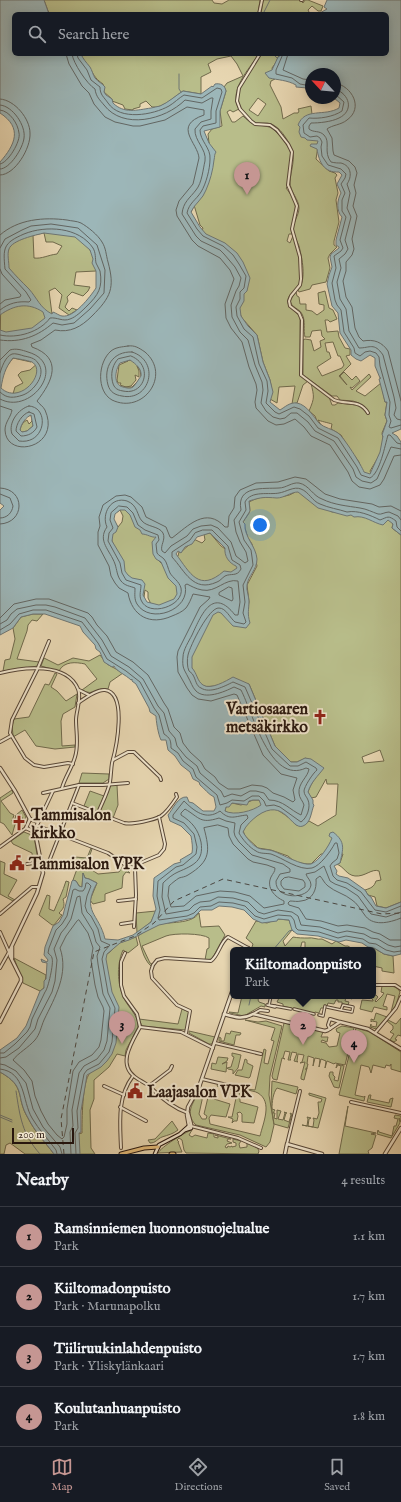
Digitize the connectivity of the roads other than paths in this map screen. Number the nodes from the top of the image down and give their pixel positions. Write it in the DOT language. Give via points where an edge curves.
graph roads {
  1 [pos="262,0"];
  2 [pos="259,12"];
  3 [pos="259,56"];
  4 [pos="368,413"];
  5 [pos="49,641"];
  6 [pos="38,668"];
  7 [pos="0,673"];
  8 [pos="79,690"];
  9 [pos="90,696"];
  10 [pos="78,703"];
  11 [pos="11,736"];
  12 [pos="0,742"];
  13 [pos="113,760"];
  14 [pos="73,764"];
  15 [pos="0,768"];
  16 [pos="161,780"];
  17 [pos="128,783"];
  18 [pos="79,784"];
  19 [pos="109,784"];
  20 [pos="62,788"];
  21 [pos="53,790"];
  22 [pos="43,793"];
  23 [pos="176,794"];
  24 [pos="72,803"];
  25 [pos="98,813"];
  26 [pos="159,817"];
  27 [pos="30,819"];
  28 [pos="38,824"];
  29 [pos="26,828"];
  30 [pos="35,832"];
  31 [pos="60,834"];
  32 [pos="0,847"];
  33 [pos="40,862"];
  34 [pos="27,864"];
  35 [pos="48,864"];
  36 [pos="75,864"];
  37 [pos="41,868"];
  38 [pos="135,868"];
  39 [pos="38,887"];
  40 [pos="136,898"];
  41 [pos="118,901"];
  42 [pos="0,914"];
  43 [pos="134,922"];
  44 [pos="121,924"];
  45 [pos="134,927"];
  46 [pos="0,932"];
  47 [pos="245,947"];
  48 [pos="10,952"];
  49 [pos="125,953"];
  50 [pos="0,968"];
  51 [pos="376,985"];
  52 [pos="401,988"];
  53 [pos="230,997"];
  54 [pos="401,997"];
  55 [pos="269,999"];
  56 [pos="267,1005"];
  57 [pos="275,1006"];
  58 [pos="290,1008"];
  59 [pos="341,1010"];
  60 [pos="268,1011"];
  61 [pos="296,1013"];
  62 [pos="224,1014"];
  63 [pos="253,1014"];
  64 [pos="314,1014"];
  65 [pos="319,1015"];
  66 [pos="0,1022"];
  67 [pos="340,1022"];
  68 [pos="140,1028"];
  69 [pos="330,1029"];
  70 [pos="186,1033"];
  71 [pos="375,1033"];
  72 [pos="215,1043"];
  73 [pos="213,1048"];
  74 [pos="401,1049"];
  75 [pos="261,1054"];
  76 [pos="172,1066"];
  77 [pos="133,1076"];
  78 [pos="202,1079"];
  79 [pos="104,1086"];
  80 [pos="149,1086"];
  81 [pos="241,1090"];
  82 [pos="300,1091"];
  83 [pos="124,1095"];
  84 [pos="351,1102"];
  85 [pos="120,1107"];
  86 [pos="188,1113"];
  87 [pos="401,1113"];
  88 [pos="146,1121"];
  89 [pos="191,1127"];
  90 [pos="401,1128"];
  91 [pos="287,1144"];
  92 [pos="158,1147"];
  93 [pos="122,1148"];
  94 [pos="261,1148"];
  95 [pos="121,1154"];
  96 [pos="155,1154"];
  97 [pos="171,1154"];
  98 [pos="174,1154"];
  99 [pos="285,1154"];
  100 [pos="322,1154"];
  101 [pos="385,1154"];
  1 -- 2 [label="street"];
  3 -- 4 [label="street" via="239,88 237,101 240,109 255,124 274,127 292,152 288,185 298,206 292,229 300,257 301,280 289,301 302,320 301,375 334,400 355,403"];
  5 -- 6 [label="street"];
  6 -- 7 [label="street"];
  6 -- 8 [label="street" via="62,674"];
  6 -- 11 [label="street" via="12,720"];
  8 -- 9 [label="street"];
  8 -- 10 [label="street"];
  9 -- 10 [label="street"];
  9 -- 13 [label="street" via="104,690 111,692 115,697 119,722"];
  10 -- 14 [label="street" via="77,750"];
  11 -- 12 [label="street"];
  11 -- 14 [label="street" via="25,758 34,765 44,767"];
  13 -- 16 [label="street" via="128,752 134,752"];
  13 -- 19 [label="street"];
  14 -- 20 [label="street"];
  15 -- 27 [label="street"];
  17 -- 19 [label="street"];
  18 -- 19 [label="street"];
  18 -- 20 [label="street"];
  18 -- 24 [label="street"];
  19 -- 25 [label="street"];
  20 -- 21 [label="street"];
  21 -- 22 [label="street"];
  21 -- 28 [label="street"];
  23 -- 26 [label="street" via="173,803"];
  24 -- 25 [label="street"];
  24 -- 31 [label="street"];
  25 -- 26 [label="street" via="130,824"];
  26 -- 38 [label="street" via="164,849 159,855 140,863"];
  27 -- 28 [label="street"];
  27 -- 29 [label="street"];
  28 -- 30 [label="street"];
  28 -- 31 [label="street"];
  29 -- 30 [label="street"];
  29 -- 32 [label="street"];
  30 -- 33 [label="street"];
  31 -- 35 [label="street"];
  31 -- 38 [label="street" via="108,853 124,865"];
  33 -- 34 [label="street"];
  33 -- 37 [label="street"];
  35 -- 36 [label="street"];
  35 -- 37 [label="street"];
  37 -- 39 [label="street" via="42,875"];
  38 -- 40 [label="street"];
  39 -- 42 [label="street" via="32,887"];
  39 -- 48 [label="street"];
  40 -- 41 [label="street"];
  40 -- 43 [label="street"];
  43 -- 44 [label="street"];
  43 -- 45 [label="street"];
  46 -- 48 [label="street"];
  47 -- 70 [label="street" via="232,937 226,937 211,961 163,958 156,961 151,976 154,981 177,1005 190,1011"];
  48 -- 50 [label="street"];
  48 -- 66 [label="street" via="21,980"];
  49 -- 68 [label="street" via="121,962 121,985 124,996 137,1014"];
  51 -- 52 [label="street" via="395,985"];
  53 -- 62 [label="street"];
  54 -- 71 [label="street" via="396,1008"];
  55 -- 57 [label="street" via="268,1005"];
  56 -- 57 [label="street"];
  57 -- 58 [label="street"];
  59 -- 59 [label="street" via="343,1005 353,1007 352,1012"];
  59 -- 65 [label="street" via="326,1006 323,1016"];
  60 -- 63 [label="street" via="261,1010"];
  61 -- 64 [label="street" via="295,1010"];
  62 -- 63 [label="street" via="242,1018"];
  62 -- 72 [label="street"];
  63 -- 69 [label="street" via="324,1031"];
  67 -- 69 [label="street"];
  67 -- 69 [label="street" via="330,1019"];
  67 -- 71 [label="street" via="366,1028"];
  68 -- 70 [label="street"];
  68 -- 77 [label="street" via="126,1056 127,1065"];
  70 -- 73 [label="street"];
  71 -- 74 [label="street"];
  72 -- 73 [label="street"];
  72 -- 75 [label="street"];
  73 -- 78 [label="street"];
  76 -- 80 [label="street"];
  77 -- 80 [label="street"];
  77 -- 83 [label="street"];
  78 -- 81 [label="street"];
  78 -- 86 [label="street" via="189,1105"];
  79 -- 83 [label="street"];
  80 -- 86 [label="street" via="165,1101"];
  82 -- 91 [label="street"];
  83 -- 85 [label="street"];
  84 -- 87 [label="street"];
  85 -- 88 [label="street"];
  85 -- 93 [label="street"];
  86 -- 89 [label="street"];
  89 -- 92 [label="street"];
  89 -- 94 [label="street" via="248,1141"];
  90 -- 101 [label="street"];
  91 -- 99 [label="street"];
  91 -- 100 [label="street"];
  92 -- 95 [label="main road"];
  92 -- 96 [label="street"];
  97 -- 98 [label="main road"];
}
